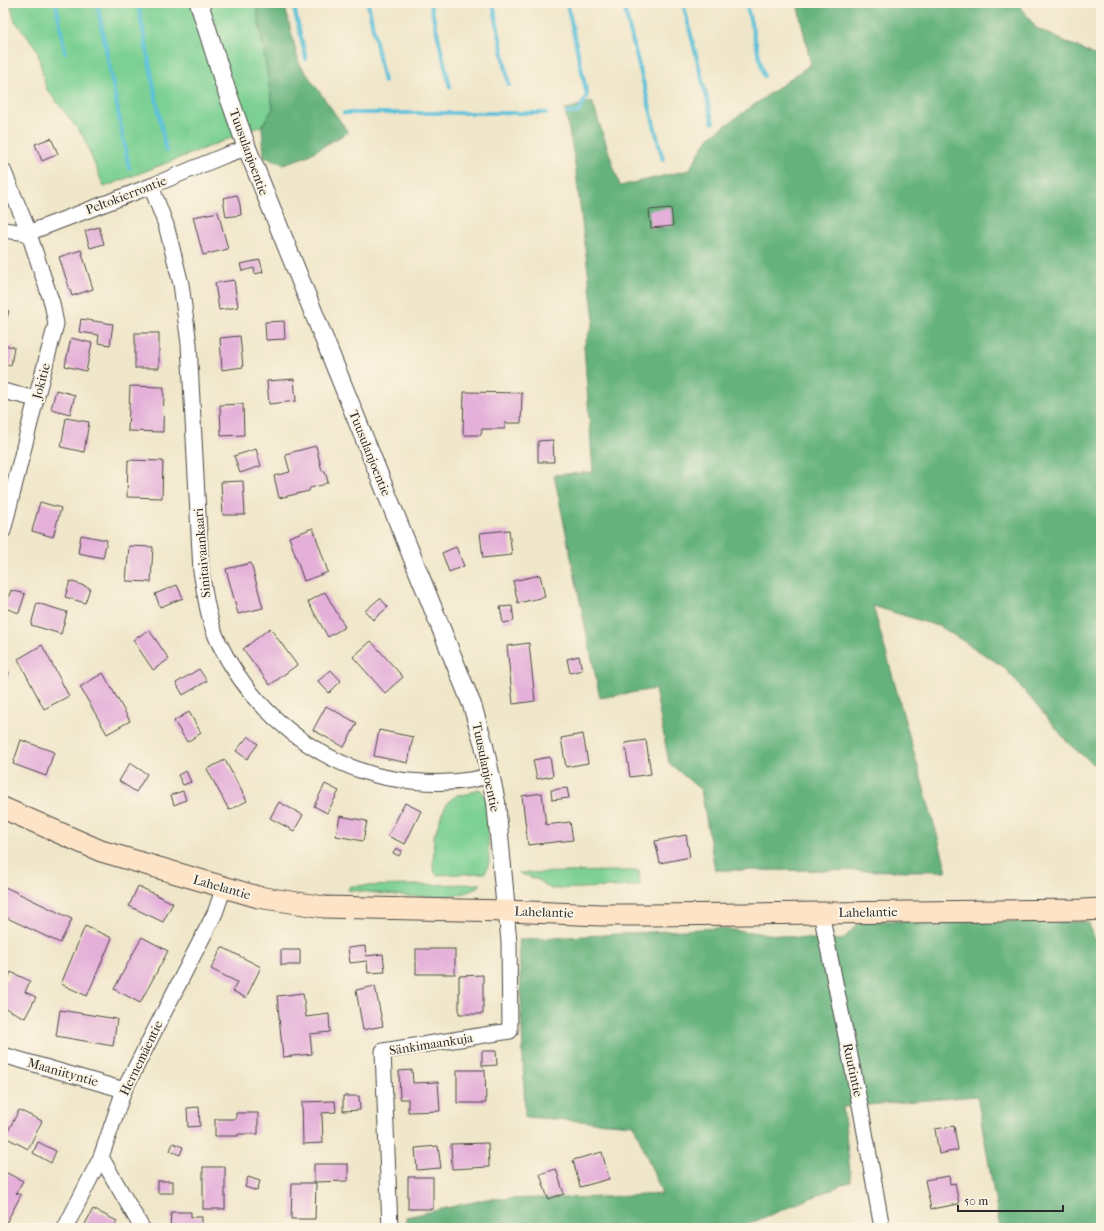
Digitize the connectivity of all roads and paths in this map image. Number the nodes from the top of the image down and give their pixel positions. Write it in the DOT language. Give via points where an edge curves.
graph roads {
  1 [pos="199,3"];
  2 [pos="247,148"];
  3 [pos="3,170"];
  4 [pos="151,186"];
  5 [pos="3,230"];
  6 [pos="28,233"];
  7 [pos="3,390"];
  8 [pos="36,399"];
  9 [pos="3,531"];
  10 [pos="491,775"];
  11 [pos="3,808"];
  12 [pos="224,888"];
  13 [pos="1101,909"];
  14 [pos="506,911"];
  15 [pos="821,913"];
  16 [pos="3,1055"];
  17 [pos="124,1090"];
  18 [pos="101,1157"];
  19 [pos="65,1228"];
  20 [pos="142,1228"];
  21 [pos="390,1228"];
  22 [pos="882,1228"];
  1 -- 2 [label="street, Tuusulanjoentie"];
  2 -- 4 [label="street, Peltokierrontie"];
  2 -- 10 [label="street, Tuusulanjoentie" via="472,705"];
  3 -- 6 [label="street, Jokitie"];
  4 -- 6 [label="street, Peltokierrontie"];
  4 -- 10 [label="street, Sinitaivaankaari" via="166,225 181,284 189,344 201,571 206,604 218,640 235,673 264,709 288,730 322,753 363,772 393,779 426,782 470,780"];
  5 -- 6 [label="street, Peltokierrontie"];
  6 -- 8 [label="street, Jokitie" via="50,297 56,324"];
  7 -- 8 [label="street"];
  8 -- 9 [label="street, Jokitie"];
  10 -- 14 [label="street, Tuusulanjoentie" via="501,846"];
  11 -- 12 [label="main road, Lahelantie" via="102,851"];
  12 -- 14 [label="main road, Lahelantie" via="258,897 324,907"];
  12 -- 17 [label="street, Hernemäentie" via="215,913"];
  13 -- 15 [label="main road, Lahelantie"];
  14 -- 15 [label="main road, Lahelantie" via="615,915"];
  14 -- 21 [label="street, Sänkimaankuja" via="510,1031 383,1051"];
  15 -- 22 [label="street, Ruutintie"];
  16 -- 17 [label="street, Maaniityntie"];
  17 -- 18 [label="street, Hernemäentie"];
  18 -- 19 [label="street, Hernemäentie"];
  18 -- 20 [label="street"];
}
